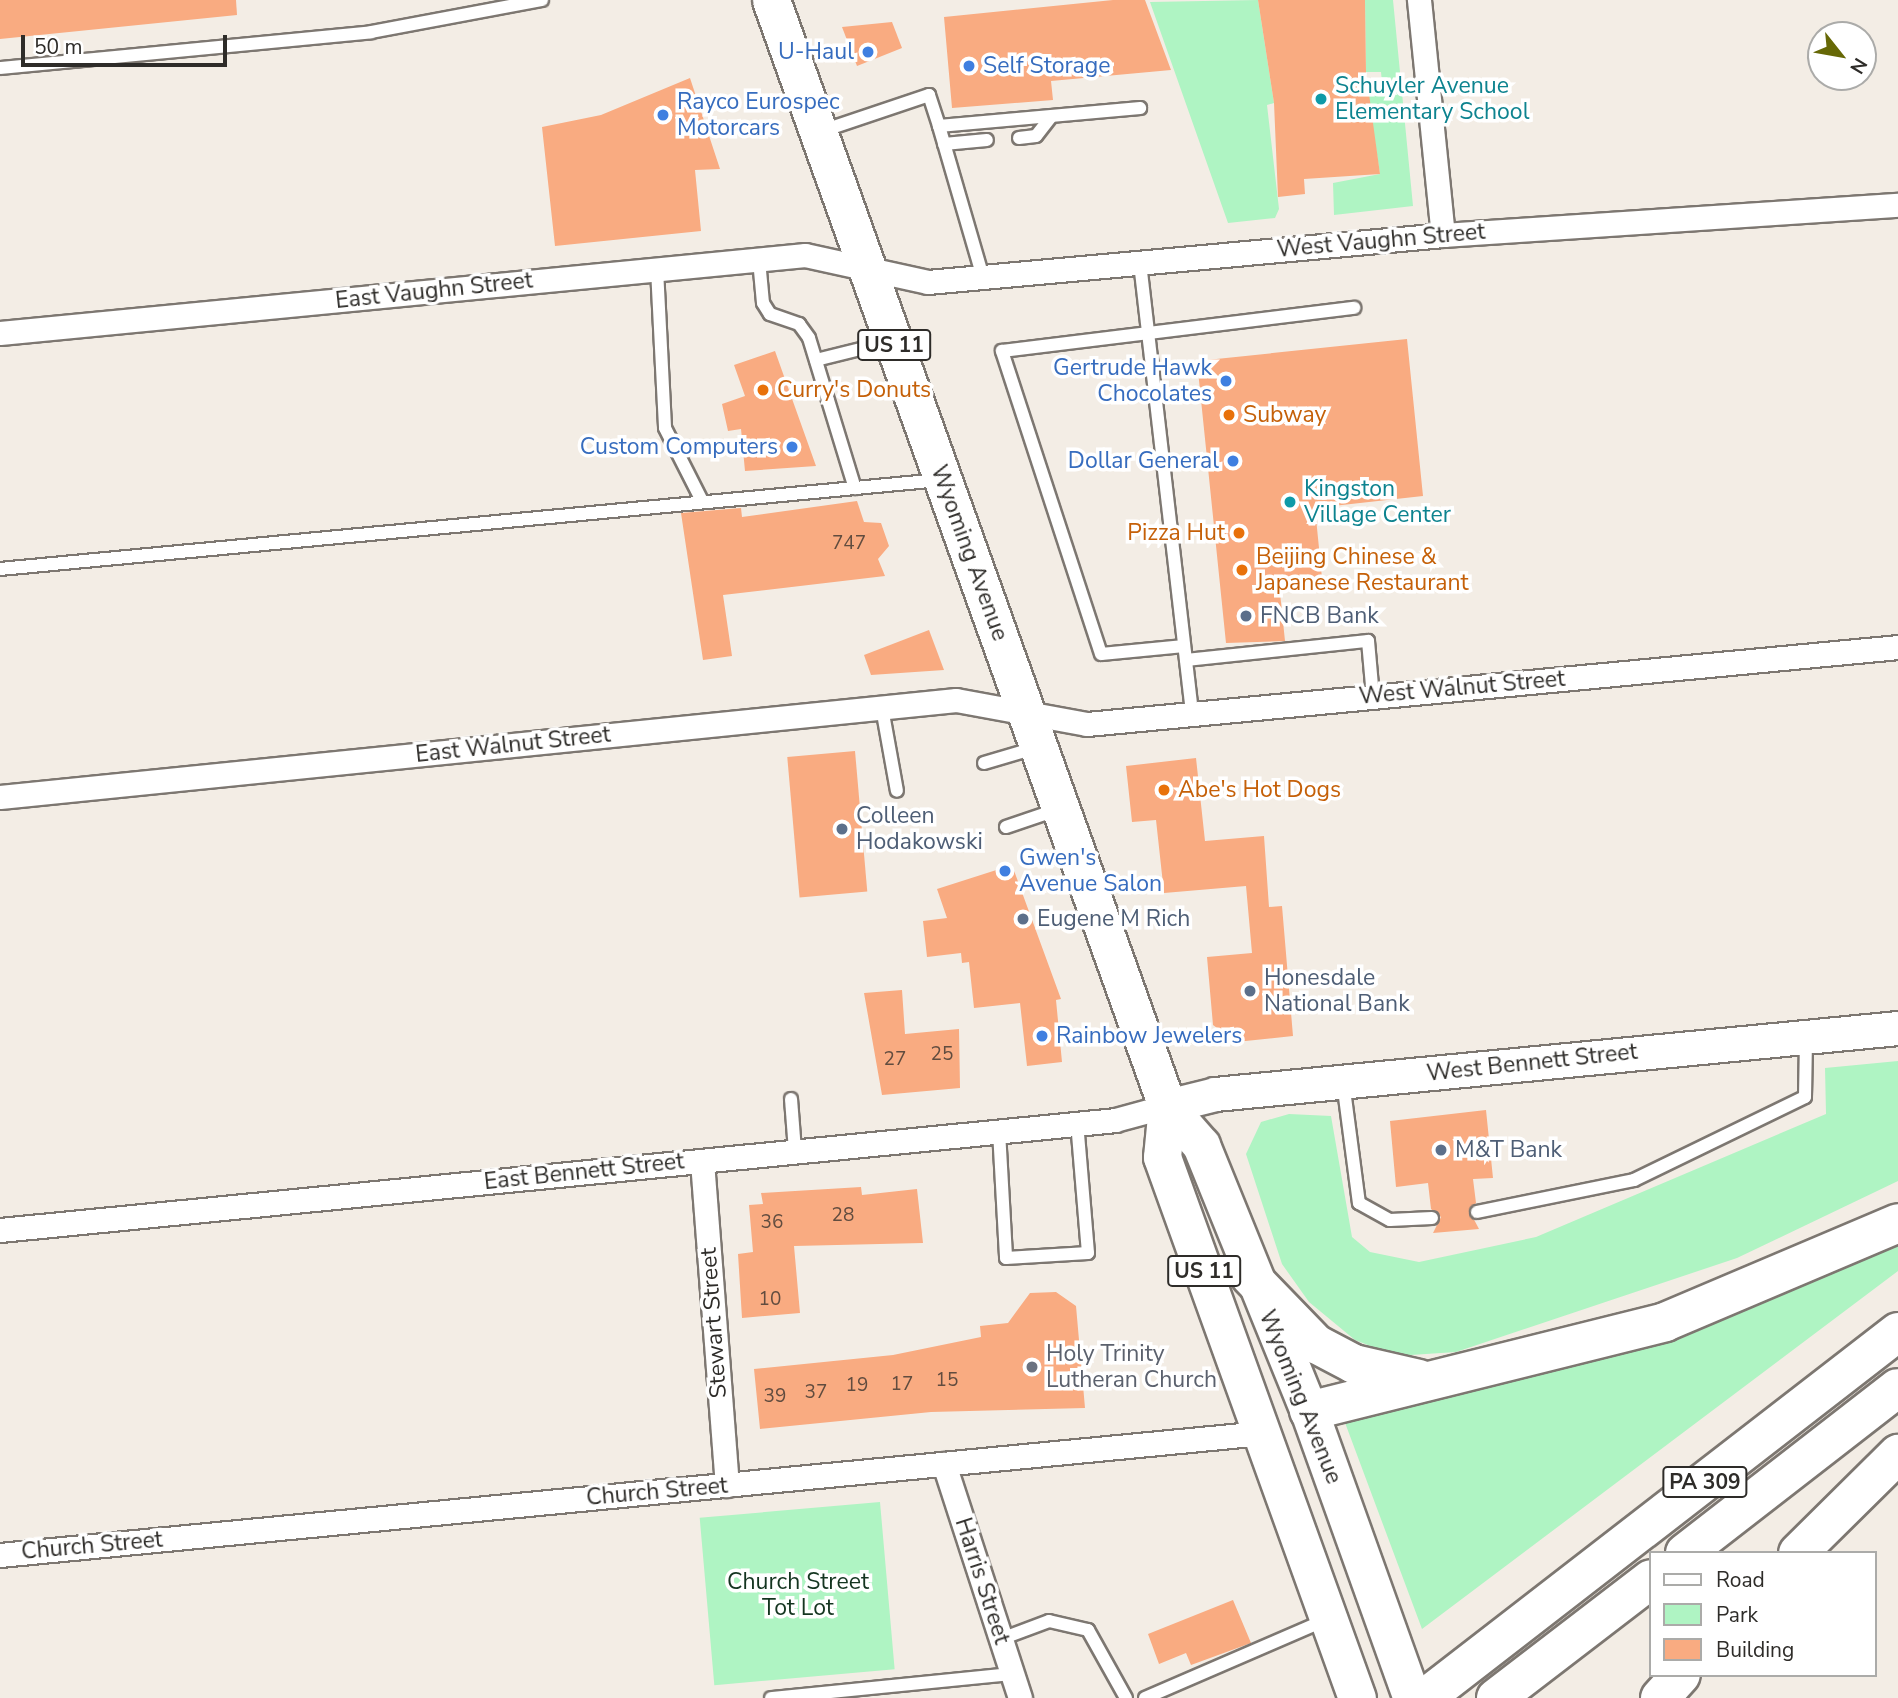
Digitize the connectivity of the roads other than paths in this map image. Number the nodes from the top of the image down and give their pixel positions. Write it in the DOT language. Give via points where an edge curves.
graph roads {
  1 [pos="542,0"];
  2 [pos="771,0"];
  3 [pos="1419,0"];
  4 [pos="0,68"];
  5 [pos="1140,108"];
  6 [pos="1051,117"];
  7 [pos="939,125"];
  8 [pos="821,131"];
  9 [pos="1019,138"];
  10 [pos="987,141"];
  11 [pos="944,144"];
  12 [pos="1898,205"];
  13 [pos="1443,235"];
  14 [pos="759,260"];
  15 [pos="1140,263"];
  16 [pos="867,268"];
  17 [pos="657,269"];
  18 [pos="984,277"];
  19 [pos="1353,309"];
  20 [pos="0,333"];
  21 [pos="1148,335"];
  22 [pos="893,342"];
  23 [pos="816,360"];
  24 [pos="943,480"];
  25 [pos="855,488"];
  26 [pos="702,501"];
  27 [pos="0,569"];
  28 [pos="1184,646"];
  29 [pos="1898,647"];
  30 [pos="1186,660"];
  31 [pos="1373,697"];
  32 [pos="882,708"];
  33 [pos="1026,712"];
  34 [pos="1192,714"];
  35 [pos="1039,747"];
  36 [pos="984,763"];
  37 [pos="897,791"];
  38 [pos="0,797"];
  39 [pos="1060,808"];
  40 [pos="1006,827"];
  41 [pos="1898,1028"];
  42 [pos="1805,1037"];
  43 [pos="1343,1082"];
  44 [pos="791,1099"];
  45 [pos="1167,1106"];
  46 [pos="1077,1123"];
  47 [pos="999,1131"];
  48 [pos="795,1151"];
  49 [pos="702,1161"];
  50 [pos="1477,1212"];
  51 [pos="1432,1218"];
  52 [pos="1898,1223"];
  53 [pos="0,1230"];
  54 [pos="1250,1276"];
  55 [pos="1898,1332"];
  56 [pos="1435,1381"];
  57 [pos="1898,1388"];
  58 [pos="1309,1411"];
  59 [pos="1262,1433"];
  60 [pos="1898,1454"];
  61 [pos="944,1464"];
  62 [pos="727,1485"];
  63 [pos="1688,1551"];
  64 [pos="1800,1551"];
  65 [pos="0,1555"];
  66 [pos="1650,1580"];
  67 [pos="1329,1618"];
  68 [pos="1001,1639"];
  69 [pos="1013,1674"];
  70 [pos="1679,1677"];
  71 [pos="771,1698"];
  72 [pos="1020,1698"];
  73 [pos="1126,1698"];
  74 [pos="1145,1698"];
  75 [pos="1357,1698"];
  76 [pos="1412,1698"];
  77 [pos="1425,1698"];
  78 [pos="1496,1698"];
  79 [pos="1660,1698"];
  1 -- 4 [label="lane" via="371,32"];
  2 -- 8 [label="main road, Wyoming Avenue / US 11"];
  3 -- 13 [label="street"];
  5 -- 6 [label="lane"];
  6 -- 7 [label="lane"];
  6 -- 9 [label="lane" via="1036,136"];
  7 -- 8 [label="lane" via="929,95"];
  7 -- 11 [label="lane"];
  8 -- 16 [label="main road, Wyoming Avenue / US 11"];
  10 -- 11 [label="lane"];
  11 -- 18 [label="lane"];
  12 -- 13 [label="street, West Vaughn Street"];
  13 -- 15 [label="street, West Vaughn Street"];
  14 -- 16 [label="street, East Vaughn Street" via="806,255"];
  14 -- 17 [label="street, East Vaughn Street"];
  14 -- 23 [label="lane" via="763,303 770,314 799,324"];
  15 -- 18 [label="street, West Vaughn Street"];
  15 -- 21 [label="lane"];
  16 -- 18 [label="street, West Vaughn Street" via="928,282"];
  16 -- 22 [label="main road, Wyoming Avenue / US 11"];
  17 -- 20 [label="street, East Vaughn Street"];
  17 -- 26 [label="lane" via="665,428"];
  19 -- 21 [label="lane"];
  21 -- 28 [label="lane"];
  21 -- 28 [label="lane" via="1002,351 1101,654"];
  22 -- 23 [label="lane"];
  22 -- 24 [label="main road, Wyoming Avenue / US 11"];
  23 -- 25 [label="lane"];
  24 -- 25 [label="lane"];
  24 -- 33 [label="main road, Wyoming Avenue / US 11"];
  25 -- 26 [label="lane"];
  26 -- 27 [label="lane"];
  28 -- 30 [label="lane"];
  29 -- 31 [label="street, West Walnut Street"];
  30 -- 31 [label="lane" via="1368,641"];
  30 -- 34 [label="lane"];
  31 -- 34 [label="street, West Walnut Street"];
  32 -- 33 [label="street, East Walnut Street" via="964,700"];
  32 -- 37 [label="lane"];
  32 -- 38 [label="street, East Walnut Street"];
  33 -- 34 [label="street, West Walnut Street" via="1087,724"];
  33 -- 35 [label="main road, Wyoming Avenue / US 11"];
  35 -- 36 [label="lane"];
  35 -- 39 [label="main road, Wyoming Avenue / US 11"];
  39 -- 40 [label="lane"];
  39 -- 45 [label="main road, Wyoming Avenue / US 11"];
  41 -- 42 [label="street, West Bennett Street"];
  42 -- 43 [label="street, West Bennett Street"];
  42 -- 50 [label="lane" via="1805,1097 1634,1180"];
  43 -- 45 [label="street, West Bennett Street" via="1215,1094"];
  43 -- 51 [label="lane" via="1359,1203 1390,1220"];
  44 -- 48 [label="lane"];
  45 -- 46 [label="street, East Bennett Street"];
  45 -- 54 [label="main road, Wyoming Avenue / US 11" via="1201,1145"];
  45 -- 59 [label="main road, Wyoming Avenue / US 11" via="1162,1157"];
  46 -- 47 [label="street, East Bennett Street"];
  46 -- 47 [label="lane" via="1088,1253 1006,1258"];
  47 -- 48 [label="street, East Bennett Street"];
  48 -- 49 [label="street, East Bennett Street"];
  49 -- 53 [label="street, East Bennett Street"];
  49 -- 62 [label="street, Stewart Street"];
  52 -- 56 [label="highway" via="1665,1322"];
  54 -- 56 [label="highway" via="1301,1332 1333,1354 1377,1371"];
  54 -- 58 [label="main road, Wyoming Avenue / US 11"];
  55 -- 77 [label="highway, PA 309"];
  56 -- 58 [label="highway"];
  57 -- 63 [label="highway, PA 309"];
  58 -- 59 [label="main road, Church Street"];
  58 -- 76 [label="main road, Wyoming Avenue / US 11"];
  59 -- 61 [label="street, Church Street"];
  59 -- 67 [label="main road, Wyoming Avenue / US 11"];
  60 -- 64 [label="highway"];
  61 -- 62 [label="street, Church Street"];
  61 -- 68 [label="street, Harris Street"];
  62 -- 65 [label="street, Church Street"];
  66 -- 78 [label="highway"];
  67 -- 74 [label="lane"];
  67 -- 75 [label="main road, Wyoming Avenue / US 11"];
  68 -- 69 [label="street, Harris Street"];
  68 -- 73 [label="lane" via="1049,1621 1088,1630"];
  69 -- 71 [label="lane"];
  69 -- 72 [label="street, Harris Street"];
  70 -- 79 [label="highway"];
}
